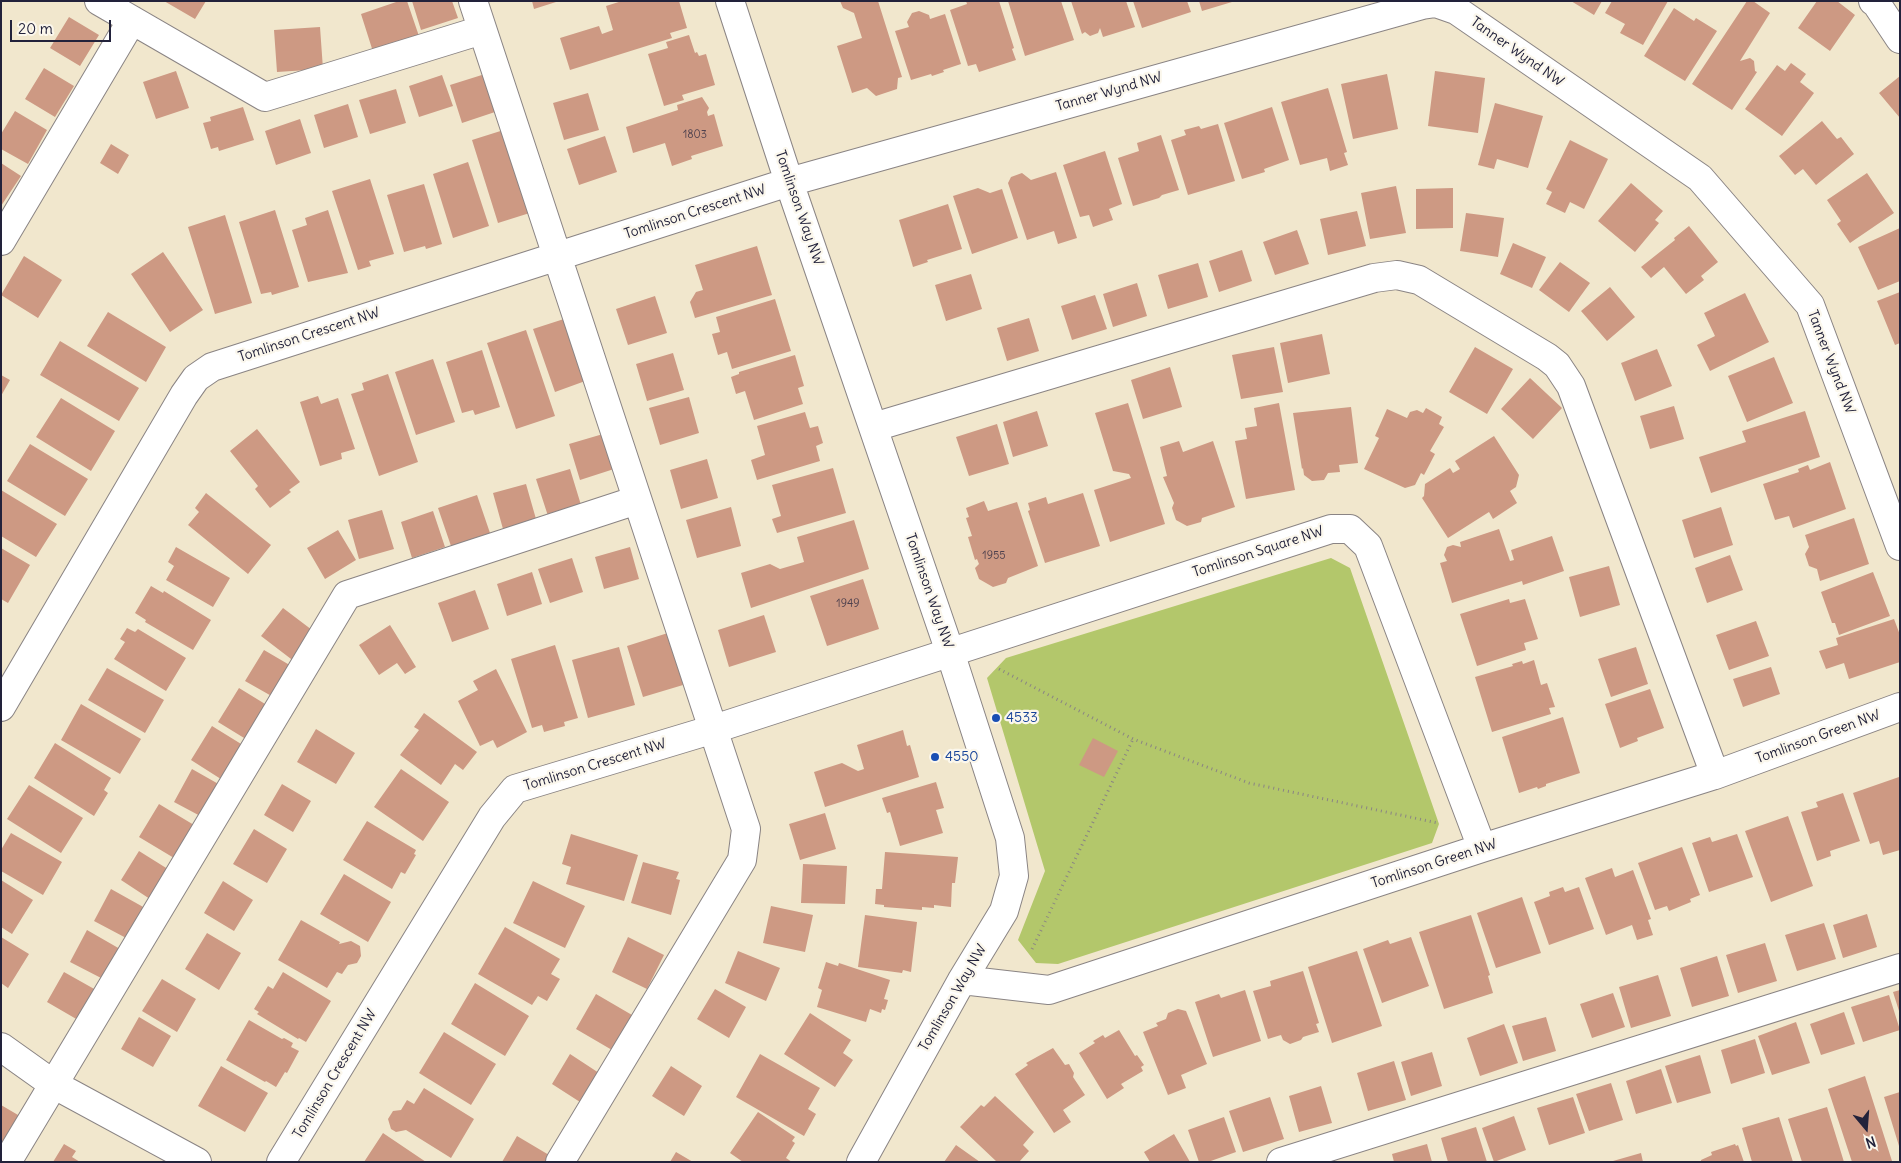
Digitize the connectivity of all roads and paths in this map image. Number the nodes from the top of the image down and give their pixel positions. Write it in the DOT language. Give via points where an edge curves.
graph roads {
  1 [pos="100,1"];
  2 [pos="473,1"];
  3 [pos="730,1"];
  4 [pos="1872,1"];
  5 [pos="1435,2"];
  6 [pos="132,20"];
  7 [pos="482,30"];
  8 [pos="1900,39"];
  9 [pos="790,182"];
  10 [pos="1,241"];
  11 [pos="557,255"];
  12 [pos="874,427"];
  13 [pos="637,500"];
  14 [pos="1900,546"];
  15 [pos="950,652"];
  16 [pos="996,668"];
  17 [pos="4,695"];
  18 [pos="1900,707"];
  19 [pos="714,729"];
  20 [pos="1133,739"];
  21 [pos="1715,775"];
  22 [pos="1440,824"];
  23 [pos="1482,848"];
  24 [pos="1032,949"];
  25 [pos="1900,968"];
  26 [pos="962,980"];
  27 [pos="1,1047"];
  28 [pos="53,1084"];
  29 [pos="7,1162"];
  30 [pos="197,1162"];
  31 [pos="281,1162"];
  32 [pos="560,1162"];
  33 [pos="861,1162"];
  34 [pos="1281,1162"];
  1 -- 6 [label="street"];
  2 -- 7 [label="street"];
  3 -- 9 [label="street, Tomlinson Way NW"];
  4 -- 8 [label="street"];
  5 -- 9 [label="street, Tanner Wynd NW"];
  5 -- 14 [label="street, Tanner Wynd NW" via="1456,10 1700,178 1810,305"];
  6 -- 7 [label="street" via="265,97"];
  6 -- 10 [label="street"];
  7 -- 11 [label="street"];
  9 -- 11 [label="street, Tomlinson Crescent NW"];
  9 -- 12 [label="street, Tomlinson Way NW"];
  11 -- 13 [label="street"];
  11 -- 17 [label="street, Tomlinson Crescent NW" via="212,367 196,378"];
  12 -- 15 [label="street, Tomlinson Way NW"];
  12 -- 21 [label="street" via="1374,278 1396,275 1419,280 1547,357 1557,365 1571,386"];
  13 -- 19 [label="street"];
  13 -- 28 [label="street" via="347,595"];
  15 -- 19 [label="street, Tomlinson Crescent NW"];
  15 -- 23 [label="street, Tomlinson Square NW" via="1330,528 1350,529 1368,546"];
  15 -- 26 [label="street, Tomlinson Way NW" via="1010,838 1014,876 1004,911"];
  16 -- 20 [label="path"];
  18 -- 21 [label="street, Tomlinson Green NW"];
  19 -- 31 [label="street, Tomlinson Crescent NW" via="515,789 492,817"];
  19 -- 32 [label="street" via="746,829 742,860"];
  20 -- 22 [label="path" via="1249,783"];
  20 -- 24 [label="path"];
  21 -- 23 [label="street, Tomlinson Green NW"];
  23 -- 26 [label="street, Tomlinson Green NW" via="1048,990"];
  25 -- 34 [label="street"];
  26 -- 33 [label="street, Tomlinson Way NW"];
  27 -- 28 [label="street"];
  28 -- 29 [label="street"];
  28 -- 30 [label="street"];
}
